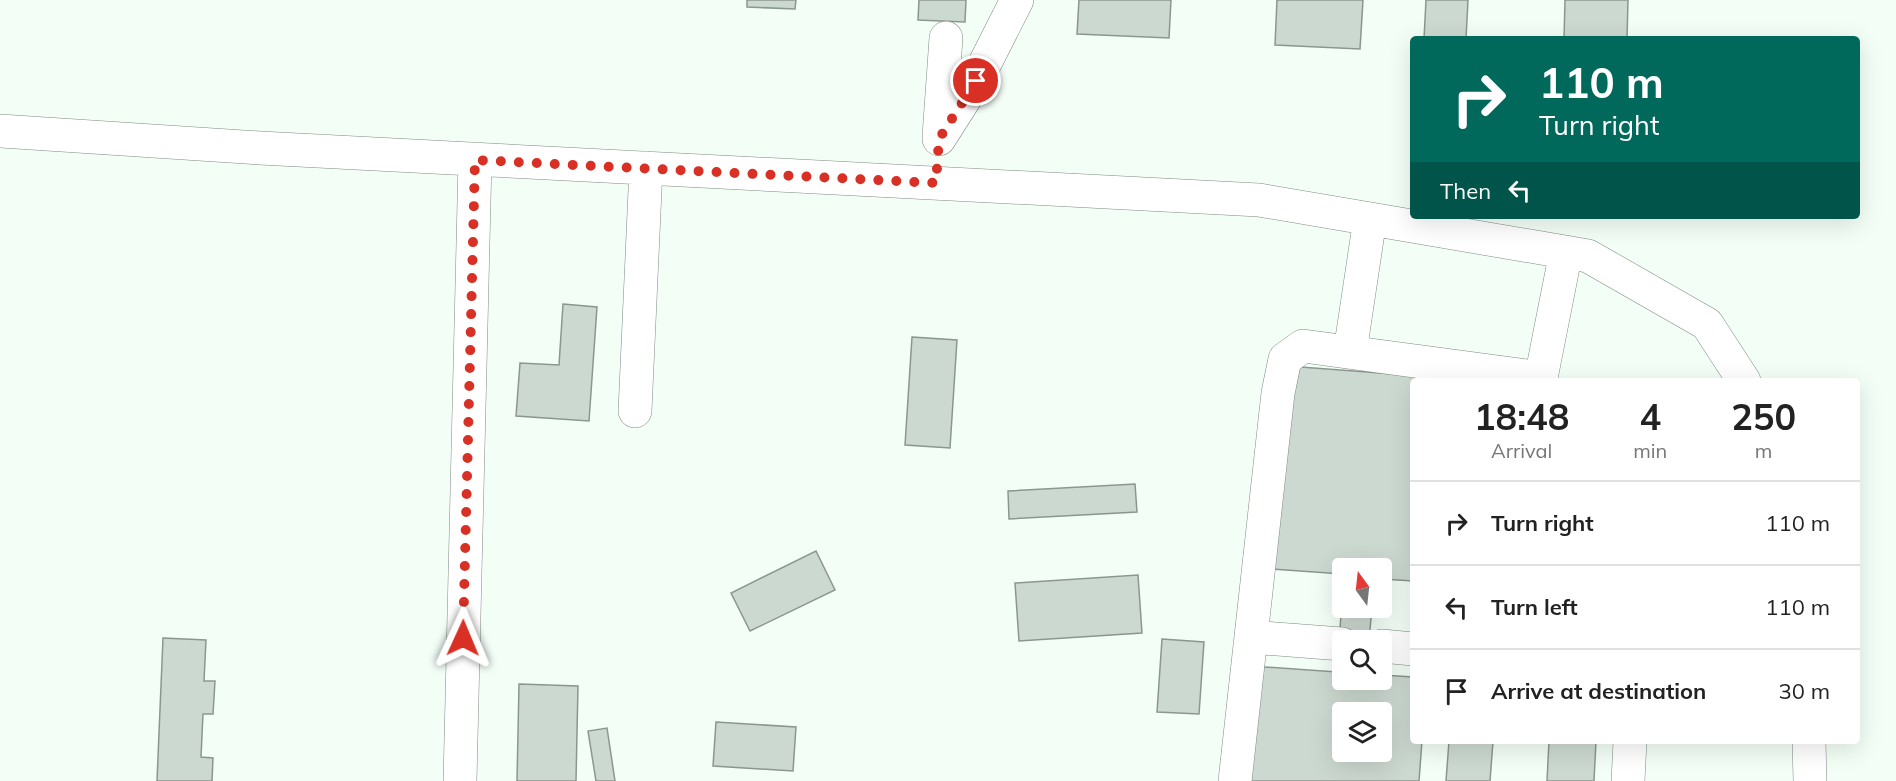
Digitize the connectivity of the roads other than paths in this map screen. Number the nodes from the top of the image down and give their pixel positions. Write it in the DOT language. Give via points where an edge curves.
graph roads {
  1 [pos="1017,0"];
  2 [pos="946,38"];
  3 [pos="0,131"];
  4 [pos="939,139"];
  5 [pos="475,160"];
  6 [pos="646,168"];
  7 [pos="936,183"];
  8 [pos="1370,219"];
  9 [pos="1566,252"];
  10 [pos="1350,352"];
  11 [pos="1742,378"];
  12 [pos="635,411"];
  13 [pos="1251,637"];
  14 [pos="1332,643"];
  15 [pos="1392,647"];
  16 [pos="1410,649"];
  17 [pos="1630,744"];
  18 [pos="1809,744"];
  19 [pos="460,781"];
  20 [pos="1235,781"];
  21 [pos="1628,781"];
  22 [pos="1810,781"];
  1 -- 4 [label="lane" via="976,81"];
  2 -- 4 [label="lane"];
  3 -- 5 [label="lane"];
  4 -- 7 [label="lane"];
  5 -- 6 [label="lane"];
  5 -- 19 [label="lane"];
  6 -- 7 [label="lane"];
  6 -- 12 [label="lane"];
  7 -- 8 [label="lane" via="1259,200"];
  8 -- 9 [label="lane"];
  8 -- 10 [label="lane"];
  9 -- 10 [label="lane" via="1541,378"];
  9 -- 11 [label="lane" via="1588,256 1707,324"];
  10 -- 13 [label="lane" via="1303,346 1285,359"];
  13 -- 14 [label="lane"];
  13 -- 20 [label="lane"];
  15 -- 16 [label="lane"];
  17 -- 21 [label="lane"];
  18 -- 22 [label="lane"];
}
